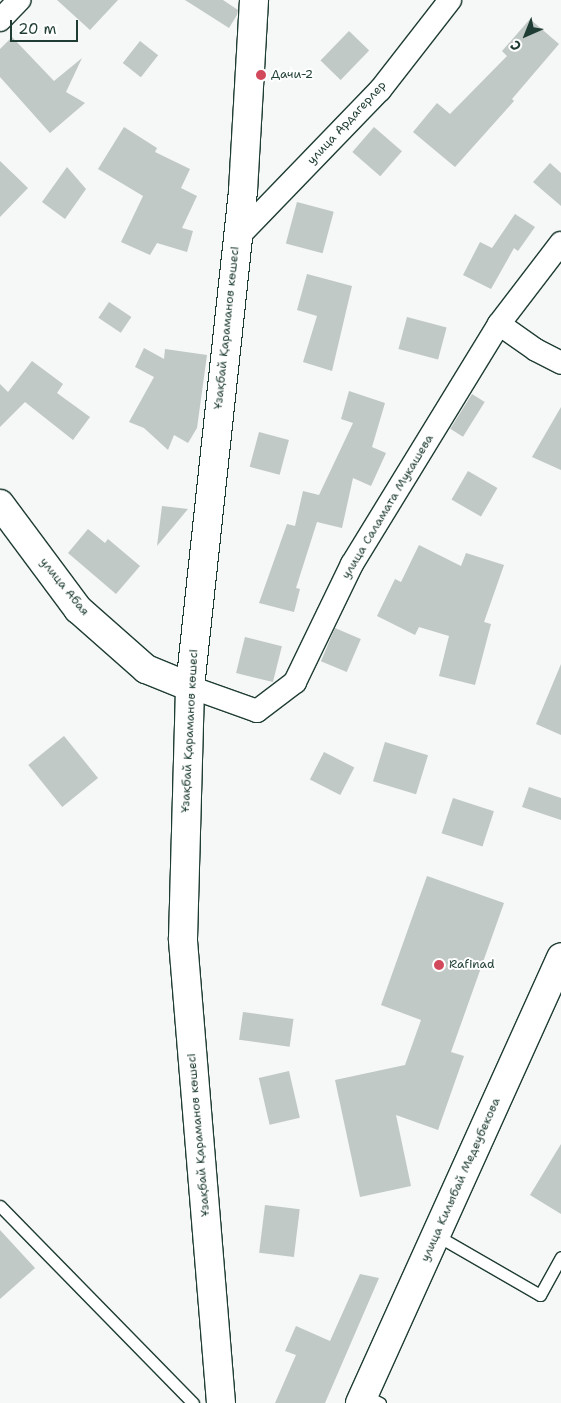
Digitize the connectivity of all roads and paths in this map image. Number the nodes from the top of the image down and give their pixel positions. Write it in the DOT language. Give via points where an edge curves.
graph roads {
  1 [pos="19,0"];
  2 [pos="254,0"];
  3 [pos="450,0"];
  4 [pos="0,20"];
  5 [pos="236,239"];
  6 [pos="561,243"];
  7 [pos="499,324"];
  8 [pos="561,363"];
  9 [pos="0,504"];
  10 [pos="190,687"];
  11 [pos="561,957"];
  12 [pos="0,1206"];
  13 [pos="436,1235"];
  14 [pos="561,1257"];
  15 [pos="368,1400"];
  16 [pos="193,1403"];
  17 [pos="221,1403"];
  1 -- 4 [label="street"];
  2 -- 5 [label="street, Ұзақбай Қараманов көшесі" via="243,192"];
  3 -- 5 [label="street, улица Ардагерлер" via="380,90"];
  5 -- 10 [label="street, Ұзақбай Қараманов көшесі"];
  6 -- 7 [label="street, улица Саламата Мукашева"];
  7 -- 8 [label="street"];
  7 -- 10 [label="street, улица Саламата Мукашева" via="352,564 295,682 257,711"];
  9 -- 10 [label="street, улица Абая" via="78,609 146,669"];
  10 -- 17 [label="street, Ұзақбай Қараманов көшесі" via="183,939"];
  11 -- 13 [label="street, улица Килыбай Медеубекова"];
  12 -- 16 [label="lane"];
  13 -- 14 [label="lane" via="540,1296"];
  13 -- 15 [label="street, улица Килыбай Медеубекова"];
}
